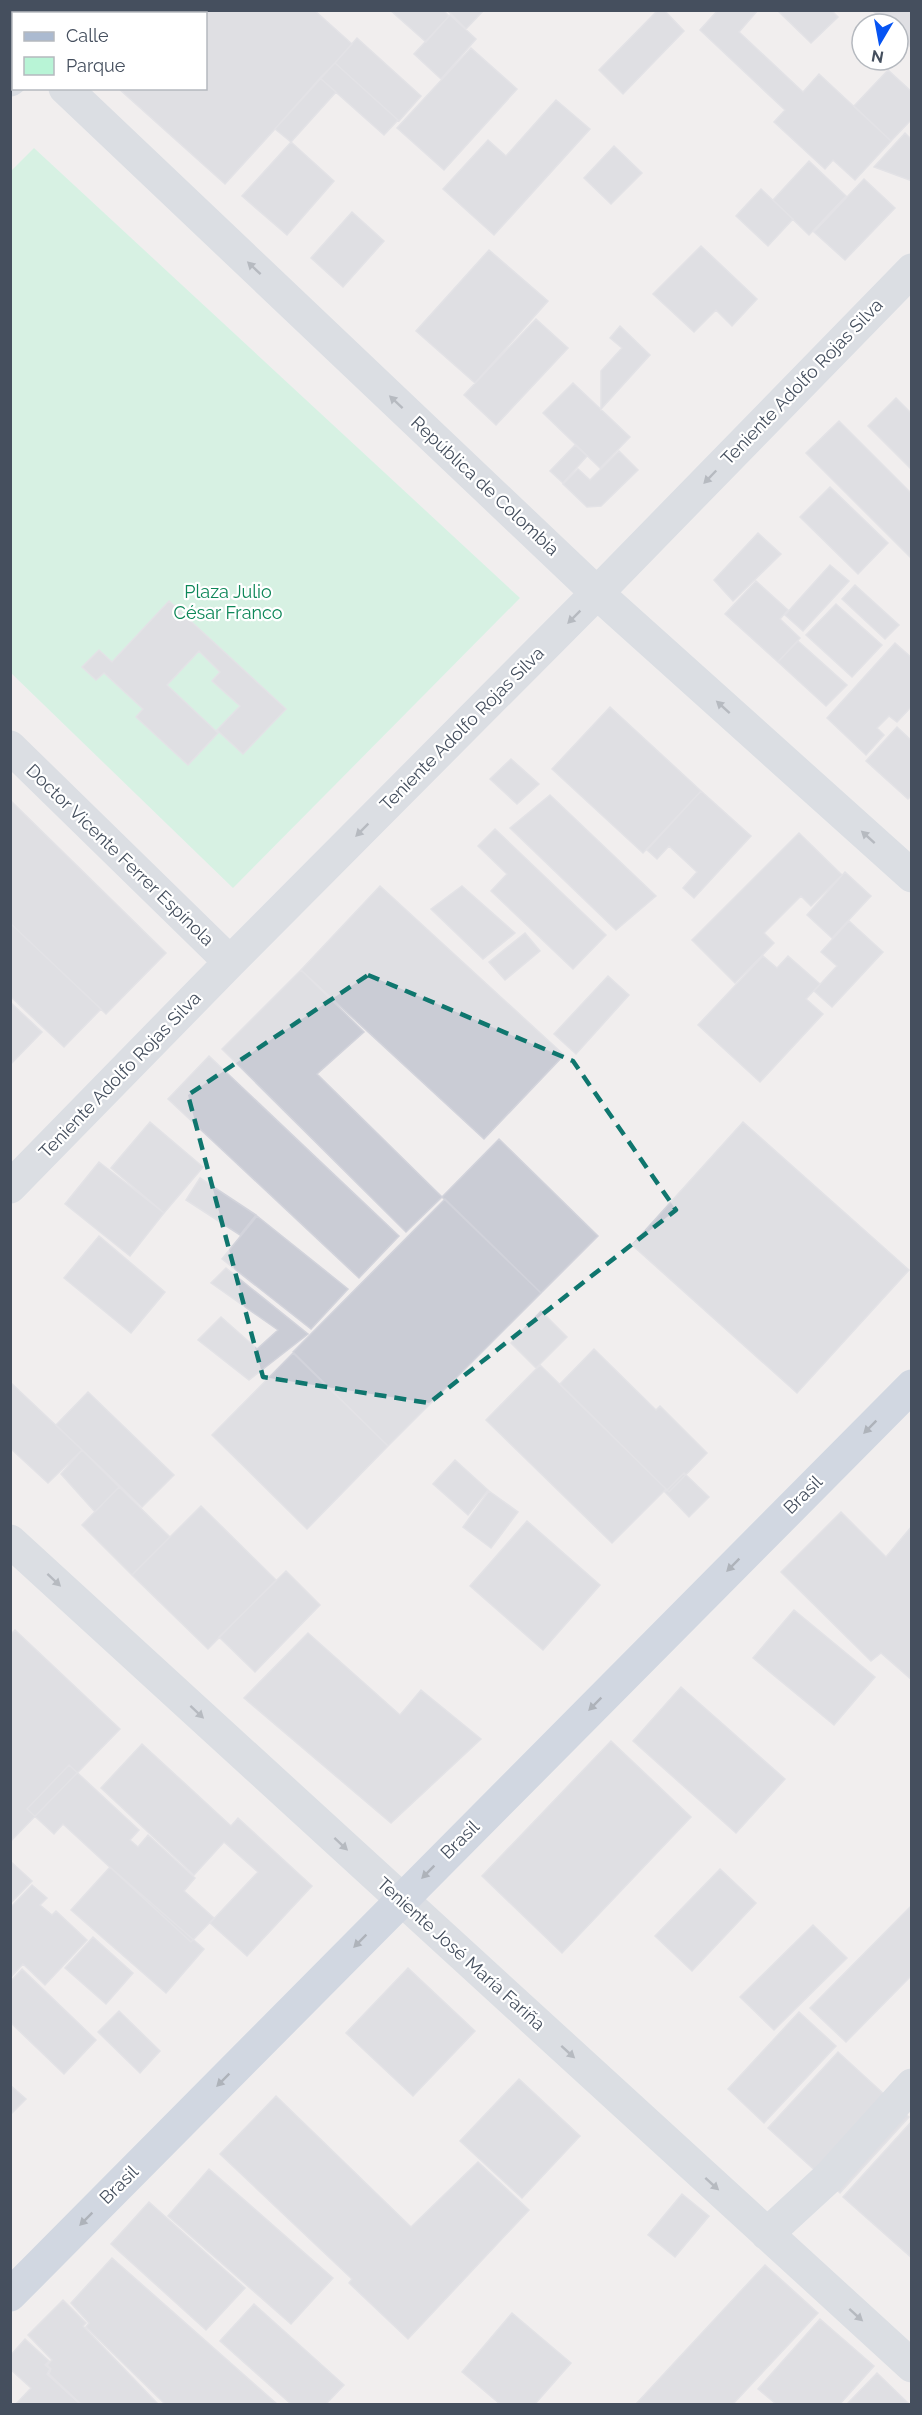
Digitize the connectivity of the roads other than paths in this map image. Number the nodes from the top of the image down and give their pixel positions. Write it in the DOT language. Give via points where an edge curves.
graph roads {
  1 [pos="67,90"];
  2 [pos="912,270"];
  3 [pos="597,594"];
  4 [pos="10,747"];
  5 [pos="912,876"];
  6 [pos="230,962"];
  7 [pos="10,1187"];
  8 [pos="912,1386"];
  9 [pos="10,1541"];
  10 [pos="401,1899"];
  11 [pos="912,2085"];
  12 [pos="767,2234"];
  13 [pos="10,2295"];
  14 [pos="912,2366"];
  3 -- 1 [label="street, República de Colombia, one-way"];
  2 -- 3 [label="street, Teniente Adolfo Rojas Silva, one-way"];
  5 -- 3 [label="street, República de Colombia, one-way"];
  3 -- 6 [label="street, Teniente Adolfo Rojas Silva, one-way"];
  4 -- 6 [label="street, Doctor Vicente Ferrer Espínola"];
  6 -- 7 [label="street, Teniente Adolfo Rojas Silva"];
  8 -- 10 [label="main road, Brasil, one-way"];
  9 -- 10 [label="street, Teniente José María Fariña, one-way"];
  10 -- 12 [label="street, Teniente José María Fariña, one-way"];
  10 -- 13 [label="main road, Brasil, one-way"];
  11 -- 12 [label="street" via="829,2177"];
  12 -- 14 [label="street, Teniente José María Fariña, one-way"];
}
